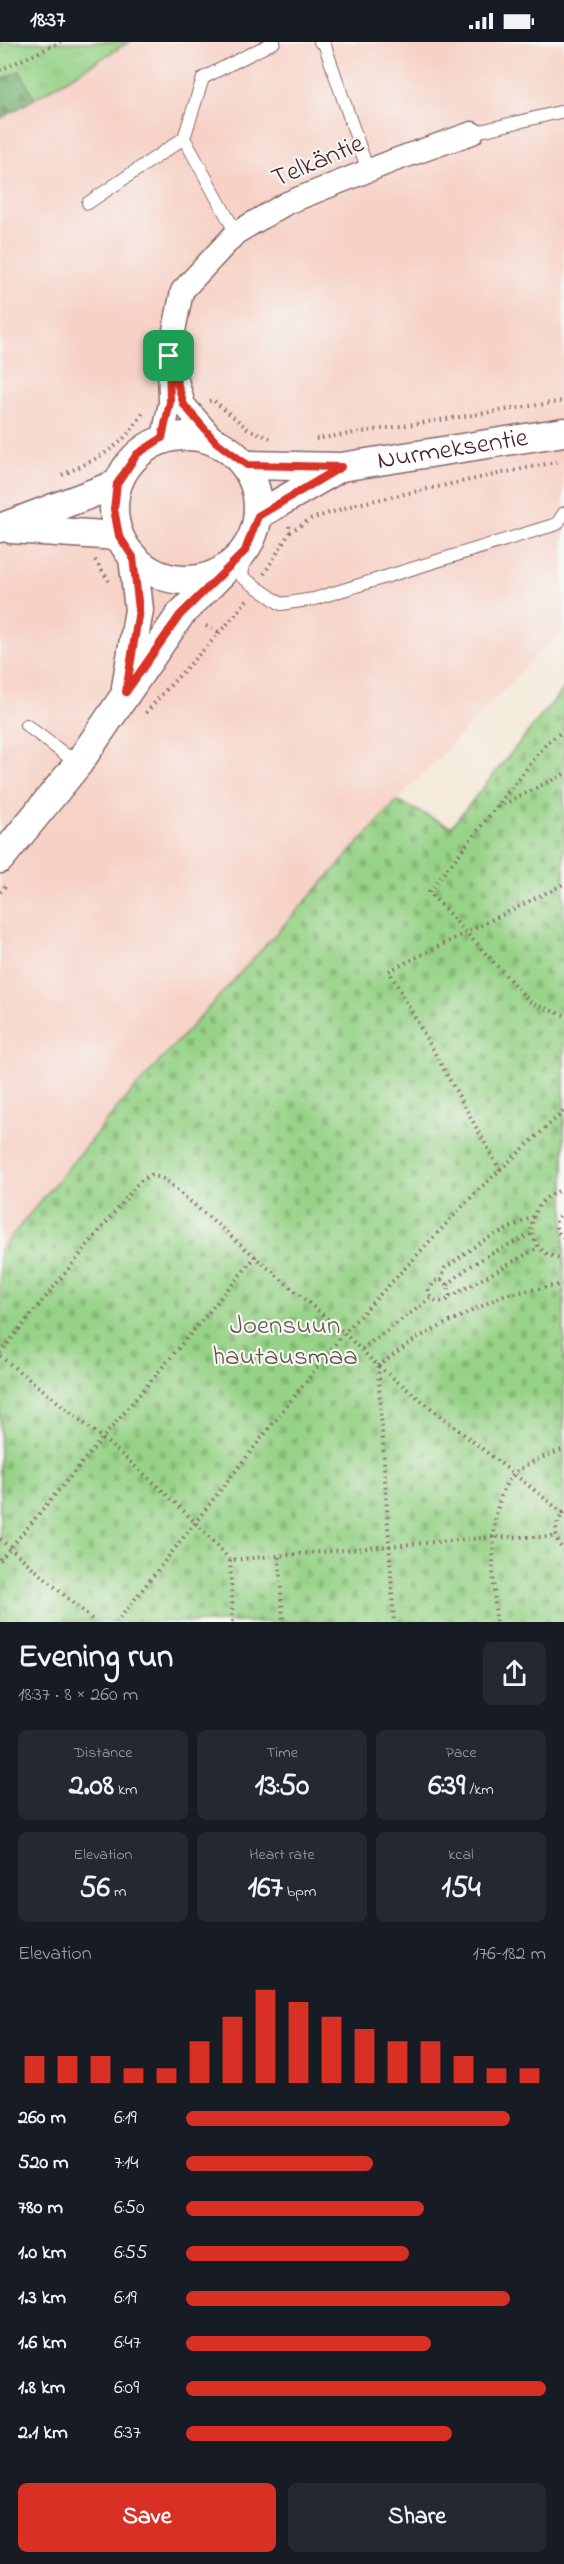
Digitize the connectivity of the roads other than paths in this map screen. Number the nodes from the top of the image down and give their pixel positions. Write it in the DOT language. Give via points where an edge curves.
graph roads {
  1 [pos="274,42"];
  2 [pos="320,42"];
  3 [pos="564,111"];
  4 [pos="472,133"];
  5 [pos="184,138"];
  6 [pos="368,171"];
  7 [pos="88,203"];
  8 [pos="236,232"];
  9 [pos="177,404"];
  10 [pos="564,432"];
  11 [pos="162,438"];
  12 [pos="215,441"];
  13 [pos="247,465"];
  14 [pos="341,467"];
  15 [pos="117,484"];
  16 [pos="564,513"];
  17 [pos="258,516"];
  18 [pos="0,528"];
  19 [pos="126,547"];
  20 [pos="236,560"];
  21 [pos="126,692"];
  22 [pos="26,725"];
  23 [pos="78,764"];
  24 [pos="0,859"];
  1 -- 5 [label="lane" via="203,78"];
  2 -- 6 [label="lane" via="324,43"];
  3 -- 4 [label="lane, Telkäntie"];
  4 -- 6 [label="street, Telkäntie"];
  5 -- 7 [label="lane"];
  5 -- 8 [label="lane"];
  6 -- 8 [label="street, Telkäntie" via="287,203"];
  8 -- 9 [label="street, Telkäntie" via="182,291 169,356"];
  9 -- 11 [label="street, Telkäntie"];
  9 -- 12 [label="street"];
  10 -- 14 [label="street, Nurmeksentie"];
  11 -- 12 [label="street" via="191,435"];
  11 -- 15 [label="street" via="137,454"];
  12 -- 13 [label="street"];
  13 -- 14 [label="street, Nurmeksentie"];
  13 -- 17 [label="street" via="258,500"];
  14 -- 17 [label="street, Nurmeksentie"];
  15 -- 18 [label="street"];
  15 -- 19 [label="street" via="114,509"];
  16 -- 20 [label="lane" via="557,524 314,599 281,604 242,577"];
  17 -- 20 [label="street"];
  18 -- 19 [label="street"];
  19 -- 20 [label="street" via="153,573 190,581 215,575"];
  19 -- 21 [label="street" via="139,610"];
  20 -- 21 [label="street" via="180,615"];
  21 -- 23 [label="street"];
  22 -- 23 [label="lane"];
  23 -- 24 [label="street"];
}
